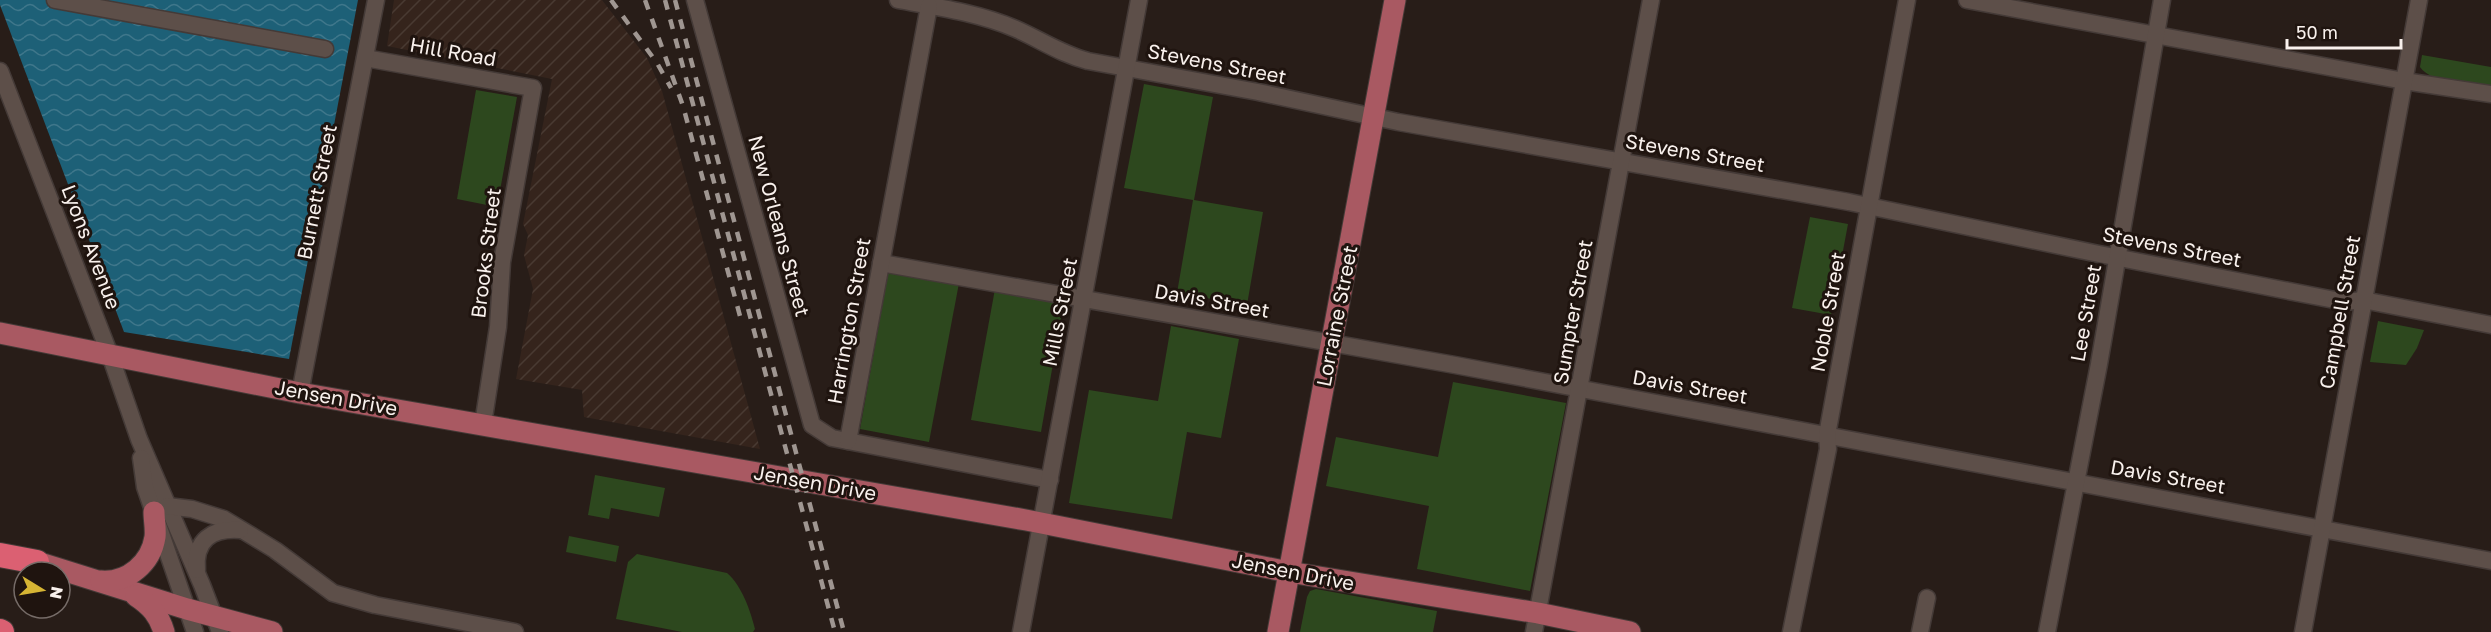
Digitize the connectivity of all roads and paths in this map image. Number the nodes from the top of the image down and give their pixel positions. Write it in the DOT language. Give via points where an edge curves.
graph roads {
  1 [pos="55,0"];
  2 [pos="376,0"];
  3 [pos="695,0"];
  4 [pos="898,0"];
  5 [pos="1139,0"];
  6 [pos="1395,0"];
  7 [pos="1651,0"];
  8 [pos="1907,0"];
  9 [pos="1967,0"];
  10 [pos="2163,0"];
  11 [pos="2419,0"];
  12 [pos="929,6"];
  13 [pos="2156,35"];
  14 [pos="325,49"];
  15 [pos="365,58"];
  16 [pos="1126,68"];
  17 [pos="0,71"];
  18 [pos="2404,81"];
  19 [pos="533,88"];
  20 [pos="2491,94"];
  21 [pos="1374,117"];
  22 [pos="1622,161"];
  23 [pos="1869,206"];
  24 [pos="2117,258"];
  25 [pos="881,263"];
  26 [pos="1083,300"];
  27 [pos="2363,300"];
  28 [pos="2491,325"];
  29 [pos="0,333"];
  30 [pos="1332,343"];
  31 [pos="110,355"];
  32 [pos="1580,388"];
  33 [pos="300,393"];
  34 [pos="483,424"];
  35 [pos="1827,435"];
  36 [pos="848,441"];
  37 [pos="1050,480"];
  38 [pos="2075,482"];
  39 [pos="160,509"];
  40 [pos="1042,523"];
  41 [pos="2322,528"];
  42 [pos="240,530"];
  43 [pos="0,544"];
  44 [pos="0,555"];
  45 [pos="26,560"];
  46 [pos="33,560"];
  47 [pos="2491,561"];
  48 [pos="1289,572"];
  49 [pos="72,573"];
  50 [pos="197,573"];
  51 [pos="93,580"];
  52 [pos="129,591"];
  53 [pos="1927,598"];
  54 [pos="187,609"];
  55 [pos="1536,622"];
  56 [pos="217,624"];
  57 [pos="164,632"];
  58 [pos="195,632"];
  59 [pos="272,632"];
  60 [pos="514,632"];
  61 [pos="1022,632"];
  62 [pos="1278,632"];
  63 [pos="1630,632"];
  64 [pos="1791,632"];
  65 [pos="1920,632"];
  66 [pos="2047,632"];
  67 [pos="2302,632"];
  1 -- 14 [label="street"];
  2 -- 15 [label="street, Burnett Street"];
  3 -- 36 [label="street, New Orleans Street" via="812,425 832,438"];
  4 -- 12 [label="street, Stevens Street"];
  5 -- 16 [label="street, Mills Street"];
  6 -- 21 [label="main road, Lorraine Street"];
  7 -- 22 [label="street, Sumpter Street"];
  8 -- 23 [label="street, Noble Street"];
  9 -- 13 [label="street"];
  10 -- 13 [label="street, Lee Street"];
  11 -- 18 [label="street, Campbell Street"];
  12 -- 16 [label="street, Stevens Street" via="986,18 1067,56"];
  12 -- 25 [label="street, Harrington Street"];
  13 -- 18 [label="street"];
  13 -- 24 [label="street, Lee Street"];
  15 -- 19 [label="street, Hill Road"];
  15 -- 33 [label="street, Burnett Street"];
  16 -- 21 [label="street, Stevens Street"];
  16 -- 26 [label="street, Mills Street"];
  17 -- 31 [label="street, Lyons Avenue"];
  18 -- 20 [label="street"];
  18 -- 27 [label="street, Campbell Street"];
  19 -- 34 [label="street, Brooks Street" via="502,262 498,327"];
  21 -- 22 [label="street, Stevens Street"];
  21 -- 30 [label="main road, Lorraine Street"];
  22 -- 23 [label="street, Stevens Street"];
  22 -- 32 [label="street, Sumpter Street"];
  23 -- 24 [label="street, Stevens Street"];
  23 -- 35 [label="street, Noble Street"];
  24 -- 27 [label="street, Stevens Street" via="2345,302"];
  24 -- 38 [label="street, Lee Street"];
  25 -- 26 [label="street, Davis Street"];
  25 -- 36 [label="street, Harrington Street"];
  26 -- 30 [label="street, Davis Street"];
  26 -- 37 [label="street, Mills Street"];
  27 -- 28 [label="street, Stevens Street"];
  27 -- 41 [label="street, Campbell Street"];
  29 -- 31 [label="main road, Jensen Drive"];
  30 -- 32 [label="street, Davis Street"];
  30 -- 48 [label="main road, Lorraine Street"];
  31 -- 33 [label="main road, Jensen Drive"];
  31 -- 39 [label="street, Lyons Avenue" via="139,439 145,487"];
  32 -- 35 [label="street, Davis Street"];
  32 -- 55 [label="street, Sumpter Street"];
  33 -- 34 [label="main road, Jensen Drive"];
  34 -- 40 [label="main road, Jensen Drive"];
  35 -- 38 [label="street, Davis Street"];
  35 -- 64 [label="street, Noble Street" via="1828,449"];
  36 -- 37 [label="street"];
  37 -- 40 [label="street, Mills Street"];
  38 -- 41 [label="street, Davis Street"];
  38 -- 66 [label="street, Lee Street"];
  39 -- 42 [label="street" via="192,509 224,519"];
  39 -- 50 [label="street, Lyons Avenue"];
  39 -- 51 [label="main road" via="149,556 139,567 121,579"];
  39 -- 54 [label="street, Lyons Avenue"];
  40 -- 48 [label="main road, Jensen Drive"];
  40 -- 61 [label="street, Mills Street"];
  41 -- 47 [label="street, Davis Street"];
  41 -- 67 [label="street, Campbell Street"];
  42 -- 50 [label="street" via="224,529 202,542 196,560"];
  42 -- 60 [label="street" via="275,550 333,593"];
  43 -- 46 [label="street"];
  44 -- 45 [label="highway"];
  48 -- 55 [label="main road, Jensen Drive"];
  48 -- 62 [label="main road, Lorraine Street"];
  49 -- 51 [label="main road"];
  50 -- 56 [label="street, Lyons Avenue"];
  51 -- 52 [label="main road"];
  52 -- 54 [label="main road"];
  52 -- 57 [label="main road" via="153,609"];
  53 -- 65 [label="street"];
  54 -- 56 [label="main road"];
  54 -- 58 [label="street, Lyons Avenue"];
  55 -- 63 [label="main road, Jensen Drive"];
  56 -- 59 [label="main road"];
}
